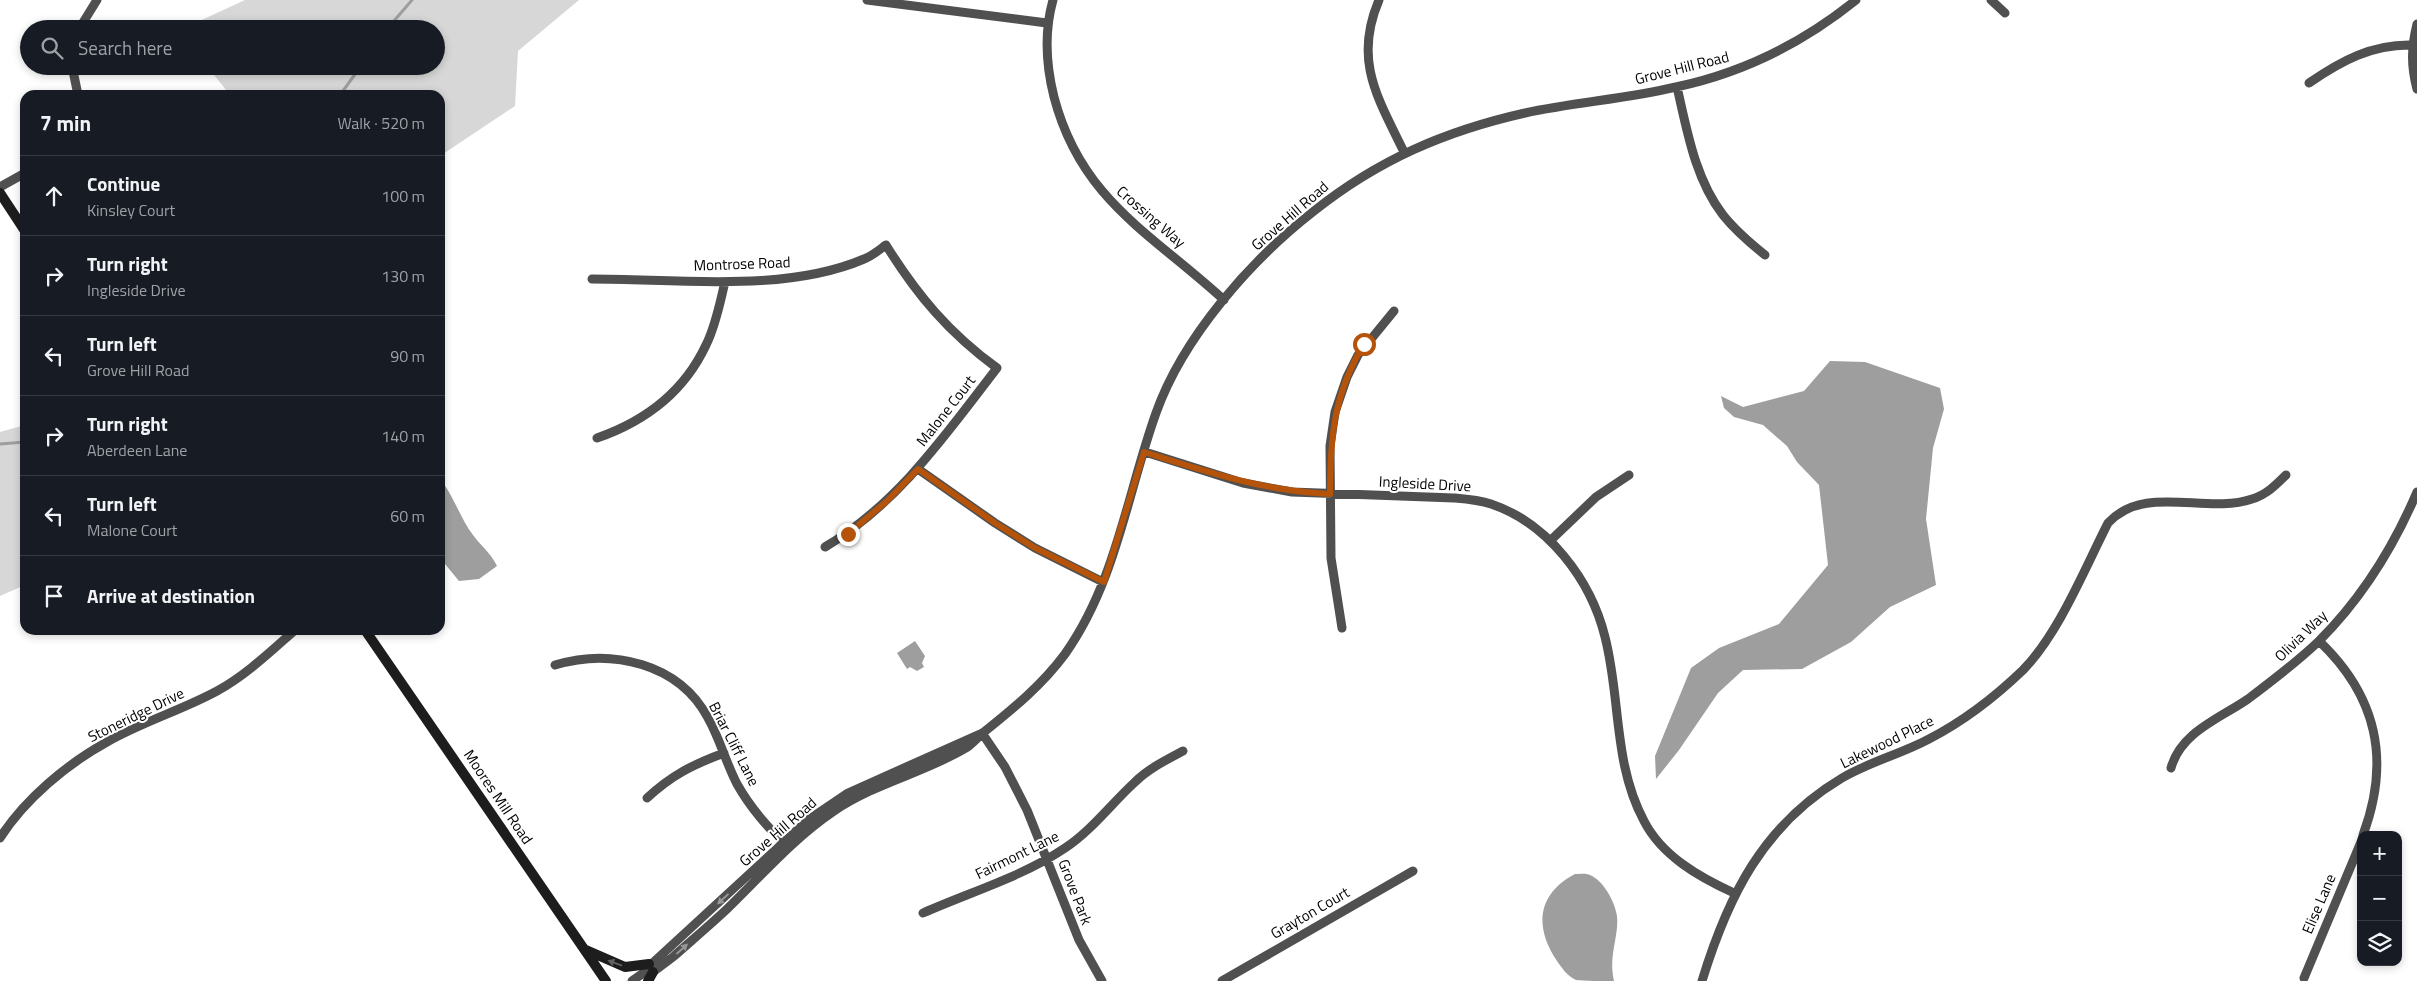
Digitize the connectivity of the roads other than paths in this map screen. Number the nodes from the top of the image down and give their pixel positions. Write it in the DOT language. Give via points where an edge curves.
graph roads {
  1 [pos="97,0"];
  2 [pos="867,0"];
  3 [pos="1053,0"];
  4 [pos="1379,0"];
  5 [pos="1856,0"];
  6 [pos="1991,0"];
  7 [pos="2005,13"];
  8 [pos="84,20"];
  9 [pos="1047,23"];
  10 [pos="2417,24"];
  11 [pos="2412,45"];
  12 [pos="74,75"];
  13 [pos="2309,83"];
  14 [pos="1676,87"];
  15 [pos="2417,89"];
  16 [pos="77,90"];
  17 [pos="1404,152"];
  18 [pos="20,175"];
  19 [pos="0,187"];
  20 [pos="0,193"];
  21 [pos="20,223"];
  22 [pos="1765,255"];
  23 [pos="592,279"];
  24 [pos="725,282"];
  25 [pos="1224,300"];
  26 [pos="1394,311"];
  27 [pos="997,368"];
  28 [pos="597,438"];
  29 [pos="1144,452"];
  30 [pos="918,469"];
  31 [pos="2286,474"];
  32 [pos="1629,475"];
  33 [pos="2417,492"];
  34 [pos="1330,494"];
  35 [pos="1551,540"];
  36 [pos="826,548"];
  37 [pos="1104,582"];
  38 [pos="1342,628"];
  39 [pos="289,635"];
  40 [pos="368,635"];
  41 [pos="2319,640"];
  42 [pos="555,665"];
  43 [pos="982,733"];
  44 [pos="1182,751"];
  45 [pos="724,753"];
  46 [pos="2171,768"];
  47 [pos="647,798"];
  48 [pos="2364,831"];
  49 [pos="0,838"];
  50 [pos="787,846"];
  51 [pos="2357,852"];
  52 [pos="1047,859"];
  53 [pos="1413,871"];
  54 [pos="1734,893"];
  55 [pos="923,913"];
  56 [pos="584,950"];
  57 [pos="648,973"];
  58 [pos="2304,978"];
  59 [pos="606,981"];
  60 [pos="632,981"];
  61 [pos="1102,981"];
  62 [pos="1222,981"];
  63 [pos="1702,981"];
  1 -- 8 [label="street"];
  2 -- 9 [label="street"];
  3 -- 9 [label="street, Crossing Way"];
  4 -- 17 [label="street" via="1371,22 1368,68"];
  5 -- 14 [label="street, Grove Hill Road" via="1805,36 1768,55 1710,78"];
  6 -- 7 [label="street"];
  9 -- 25 [label="street, Crossing Way" via="1048,69 1060,119 1088,174 1127,219"];
  10 -- 11 [label="street"];
  11 -- 13 [label="street" via="2376,48 2340,63"];
  11 -- 15 [label="street" via="2411,64"];
  12 -- 16 [label="street"];
  14 -- 17 [label="street, Grove Hill Road" via="1526,113 1480,125"];
  14 -- 22 [label="street" via="1692,152 1710,194 1722,214"];
  17 -- 25 [label="street, Grove Hill Road" via="1352,182 1313,211 1268,250"];
  18 -- 19 [label="street"];
  20 -- 21 [label="street"];
  23 -- 24 [label="street, Montrose Road"];
  24 -- 27 [label="street, Montrose Road" via="797,276 832,269 865,259 886,245 909,282 942,322"];
  24 -- 28 [label="street" via="706,345 687,376 643,418"];
  25 -- 29 [label="street, Grove Hill Road" via="1197,335 1172,378 1157,410"];
  26 -- 34 [label="street" via="1364,344 1347,377 1335,412 1330,446"];
  27 -- 30 [label="street, Malone Court"];
  29 -- 34 [label="street, Ingleside Drive" via="1243,483 1292,492"];
  29 -- 37 [label="street, Grove Hill Road"];
  30 -- 36 [label="street, Malone Court" via="874,512"];
  30 -- 37 [label="street" via="1019,538"];
  31 -- 54 [label="street, Lakewood Place" via="2265,493 2243,502 2138,504 2117,514 2108,523 2052,632 2024,669 1930,739 1843,778 1812,799 1768,843"];
  32 -- 35 [label="street" via="1596,497"];
  33 -- 41 [label="street, Olivia Way" via="2380,564"];
  34 -- 35 [label="street, Ingleside Drive" via="1479,501 1502,508"];
  34 -- 38 [label="street" via="1332,574"];
  35 -- 54 [label="street, Ingleside Drive" via="1582,583 1597,612 1605,637 1626,779 1644,822 1676,859"];
  37 -- 43 [label="street, Grove Hill Road" via="1065,654 1014,710"];
  39 -- 49 [label="street, Stoneridge Drive" via="223,688 88,753 26,806"];
  40 -- 56 [label="street, Moores Mill Road"];
  41 -- 46 [label="street, Olivia Way" via="2266,685 2190,736 2174,755"];
  41 -- 48 [label="street" via="2342,664 2363,698 2376,746 2376,795"];
  42 -- 45 [label="street, Briar Cliff Lane" via="580,659 613,658 638,663 663,674 701,707"];
  43 -- 50 [label="street, Grove Hill Road" via="968,747 844,804"];
  43 -- 52 [label="street, Grove Park" via="1028,810"];
  44 -- 52 [label="street, Fairmont Lane" via="1135,781 1084,834"];
  45 -- 47 [label="street" via="692,764"];
  45 -- 50 [label="street, Briar Cliff Lane" via="745,798"];
  50 -- 57 [label="street, Grove Hill Road" via="676,943"];
  51 -- 58 [label="street, Elise Lane"];
  52 -- 55 [label="street, Fairmont Lane"];
  52 -- 61 [label="street, Grove Park" via="1079,940"];
  53 -- 62 [label="street, Grayton Court"];
  54 -- 63 [label="street, Lakewood Place"];
  57 -- 56 [label="street, one-way"];
  56 -- 59 [label="street, Moores Mill Road"];
  57 -- 60 [label="street, Grove Hill Road"];
}
